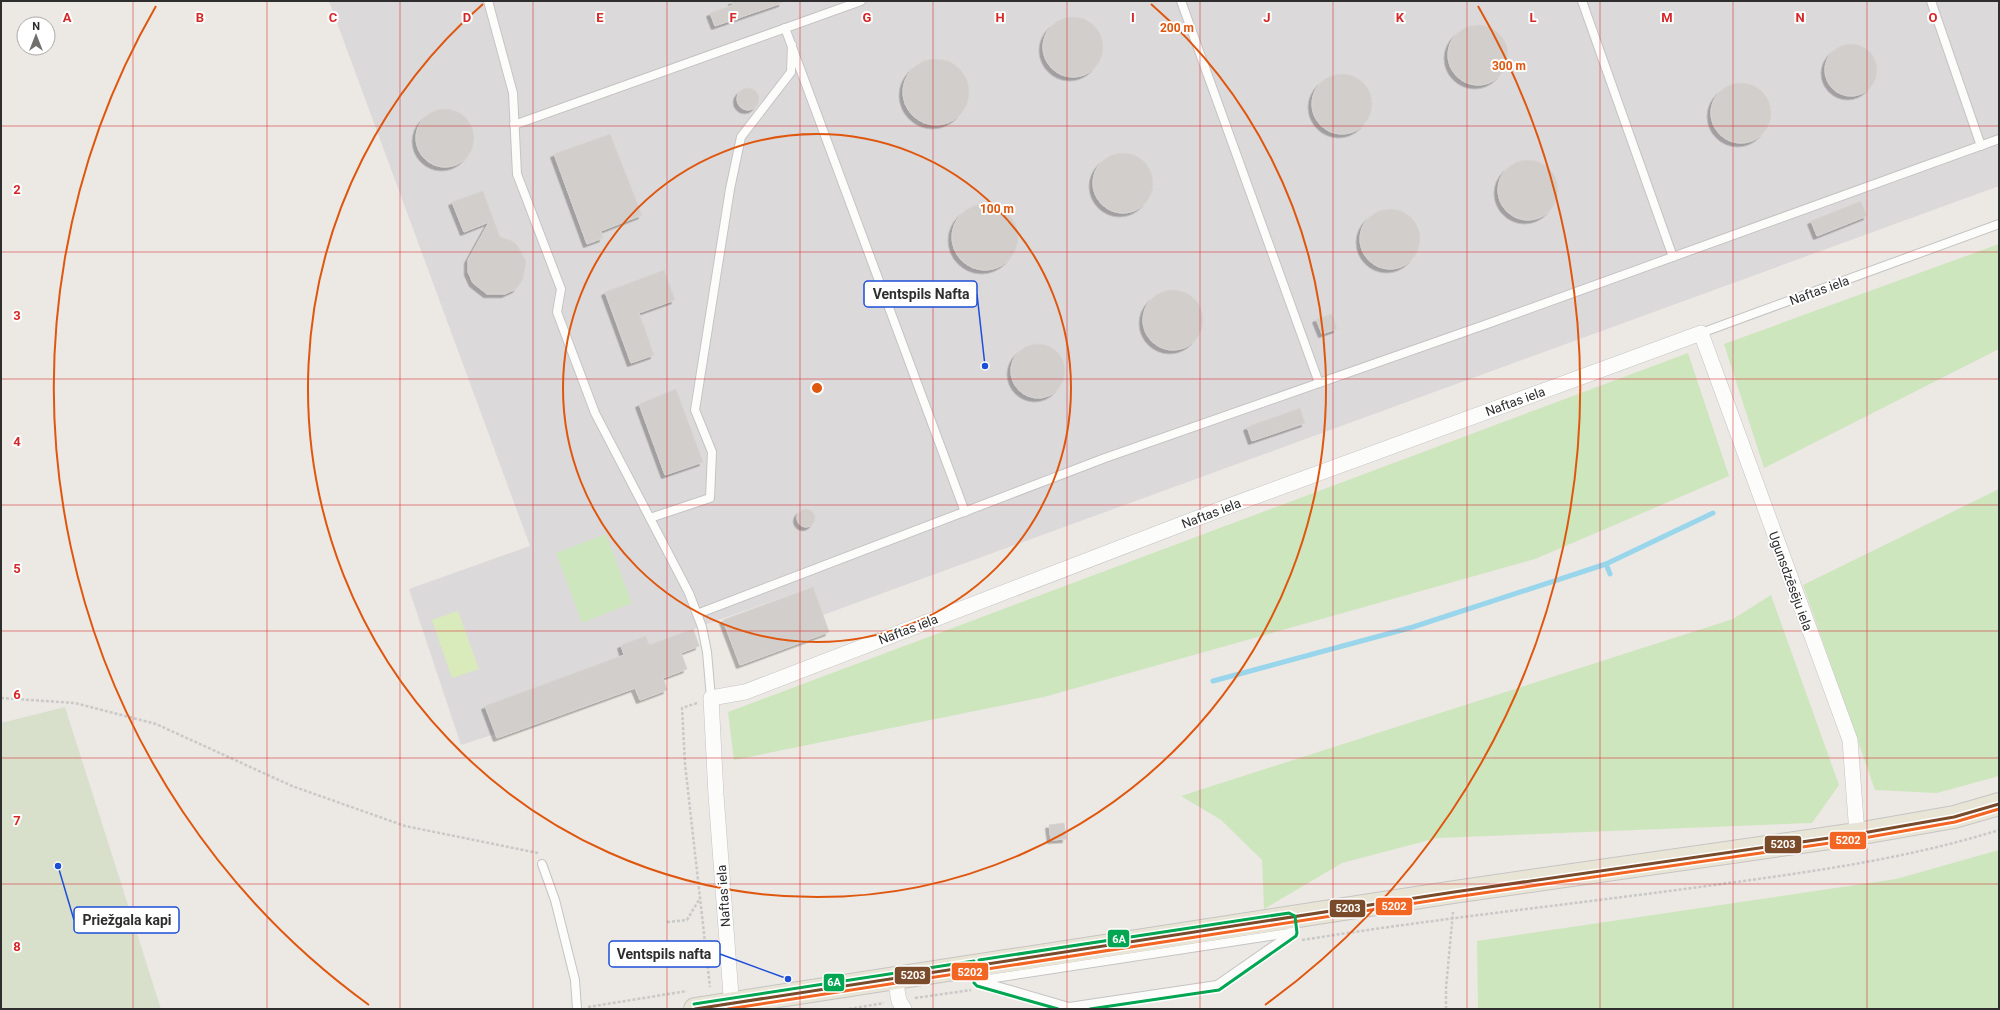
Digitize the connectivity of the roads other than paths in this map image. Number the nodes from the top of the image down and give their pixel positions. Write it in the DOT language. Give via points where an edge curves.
graph roads {
  1 [pos="488,1"];
  2 [pos="861,1"];
  3 [pos="1181,1"];
  4 [pos="1582,1"];
  5 [pos="1931,1"];
  6 [pos="785,28"];
  7 [pos="792,46"];
  8 [pos="514,124"];
  9 [pos="1999,139"];
  10 [pos="1981,146"];
  11 [pos="1999,224"];
  12 [pos="1673,256"];
  13 [pos="1701,333"];
  14 [pos="1319,383"];
  15 [pos="965,512"];
  16 [pos="650,518"];
  17 [pos="697,614"];
  18 [pos="711,698"];
  19 [pos="1999,804"];
  20 [pos="1857,834"];
  21 [pos="542,864"];
  22 [pos="1291,925"];
  23 [pos="978,973"];
  24 [pos="895,978"];
  25 [pos="694,999"];
  26 [pos="901,1005"];
  27 [pos="732,1006"];
  28 [pos="577,1009"];
  1 -- 8 [label="lane" via="513,93"];
  2 -- 6 [label="lane"];
  3 -- 14 [label="lane"];
  4 -- 12 [label="lane"];
  5 -- 10 [label="lane"];
  6 -- 7 [label="lane"];
  6 -- 8 [label="lane"];
  7 -- 15 [label="lane"];
  7 -- 16 [label="lane" via="790,72 740,137 730,188 695,410 712,452 710,498"];
  8 -- 16 [label="lane" via="517,174 561,289 557,312 595,413"];
  9 -- 10 [label="lane"];
  10 -- 12 [label="lane"];
  11 -- 13 [label="lane, Naftas iela"];
  12 -- 14 [label="lane"];
  13 -- 18 [label="street, Naftas iela" via="1221,509 745,692"];
  13 -- 20 [label="street, Ugunsdzēsēju iela" via="1850,740"];
  14 -- 15 [label="lane" via="1105,458"];
  15 -- 17 [label="lane"];
  16 -- 17 [label="lane" via="690,593"];
  17 -- 18 [label="lane" via="707,652"];
  18 -- 27 [label="street, Naftas iela"];
  19 -- 20 [label="main road" via="1954,817"];
  20 -- 22 [label="main road" via="1454,892"];
  21 -- 28 [label="lane" via="555,900 575,980"];
  22 -- 23 [label="main road"];
  22 -- 23 [label="lane" via="1275,944 1217,985 1202,988 1069,1007 996,986"];
  23 -- 24 [label="main road"];
  24 -- 26 [label="street"];
  24 -- 27 [label="main road"];
  25 -- 27 [label="main road"];
}
